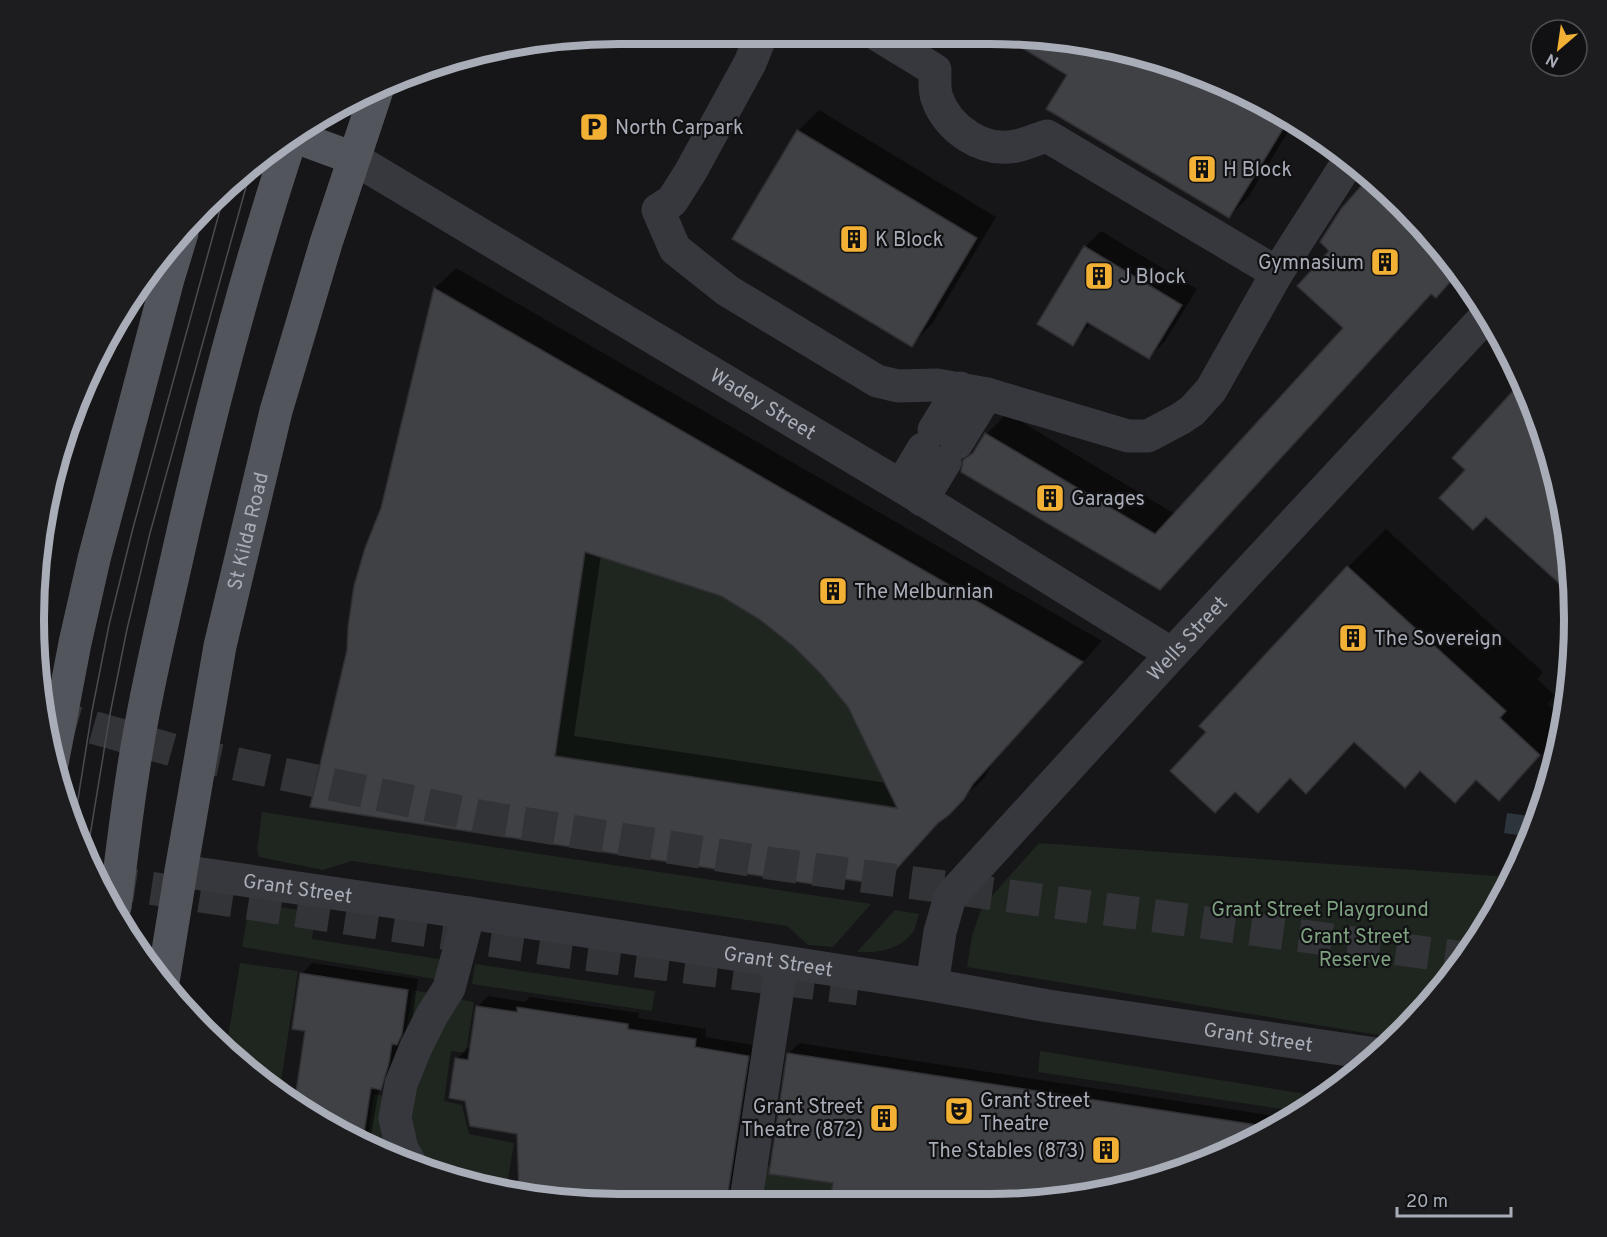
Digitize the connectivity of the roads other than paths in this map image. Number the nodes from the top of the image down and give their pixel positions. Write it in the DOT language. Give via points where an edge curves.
graph roads {
  1 [pos="758,44"];
  2 [pos="892,44"];
  3 [pos="374,98"];
  4 [pos="300,140"];
  5 [pos="289,147"];
  6 [pos="353,158"];
  7 [pos="1345,167"];
  8 [pos="177,250"];
  9 [pos="1277,273"];
  10 [pos="1481,322"];
  11 [pos="974,391"];
  12 [pos="912,493"];
  13 [pos="1172,654"];
  14 [pos="57,739"];
  15 [pos="180,871"];
  16 [pos="116,897"];
  17 [pos="469,913"];
  18 [pos="782,962"];
  19 [pos="165,972"];
  20 [pos="932,985"];
  21 [pos="1366,1053"];
  22 [pos="404,1152"];
  23 [pos="747,1194"];
  1 -- 11 [label="street" via="691,171 672,201 658,210 675,249 728,291 877,381"];
  2 -- 9 [label="street" via="935,70 937,97 946,116 964,135 992,146 1014,146 1047,136"];
  3 -- 6 [label="main road, St Kilda Road"];
  4 -- 6 [label="main road"];
  5 -- 16 [label="main road" via="215,390 133,771"];
  6 -- 12 [label="street, Wadey Street"];
  6 -- 15 [label="main road, St Kilda Road" via="273,422 220,646"];
  7 -- 9 [label="street"];
  8 -- 14 [label="main road" via="94,559"];
  9 -- 11 [label="street" via="1211,390 1180,420 1148,436 1114,433"];
  10 -- 13 [label="street, Wells Street"];
  11 -- 12 [label="street"];
  12 -- 13 [label="street, Wadey Street"];
  13 -- 20 [label="street, Wells Street" via="950,897"];
  15 -- 17 [label="street, Grant Street"];
  15 -- 19 [label="main road, St Kilda Road"];
  17 -- 18 [label="street, Grant Street"];
  17 -- 22 [label="street" via="449,988 416,1047 401,1084 395,1118"];
  18 -- 20 [label="street, Grant Street"];
  18 -- 23 [label="street"];
  20 -- 21 [label="street, Grant Street"];
}
